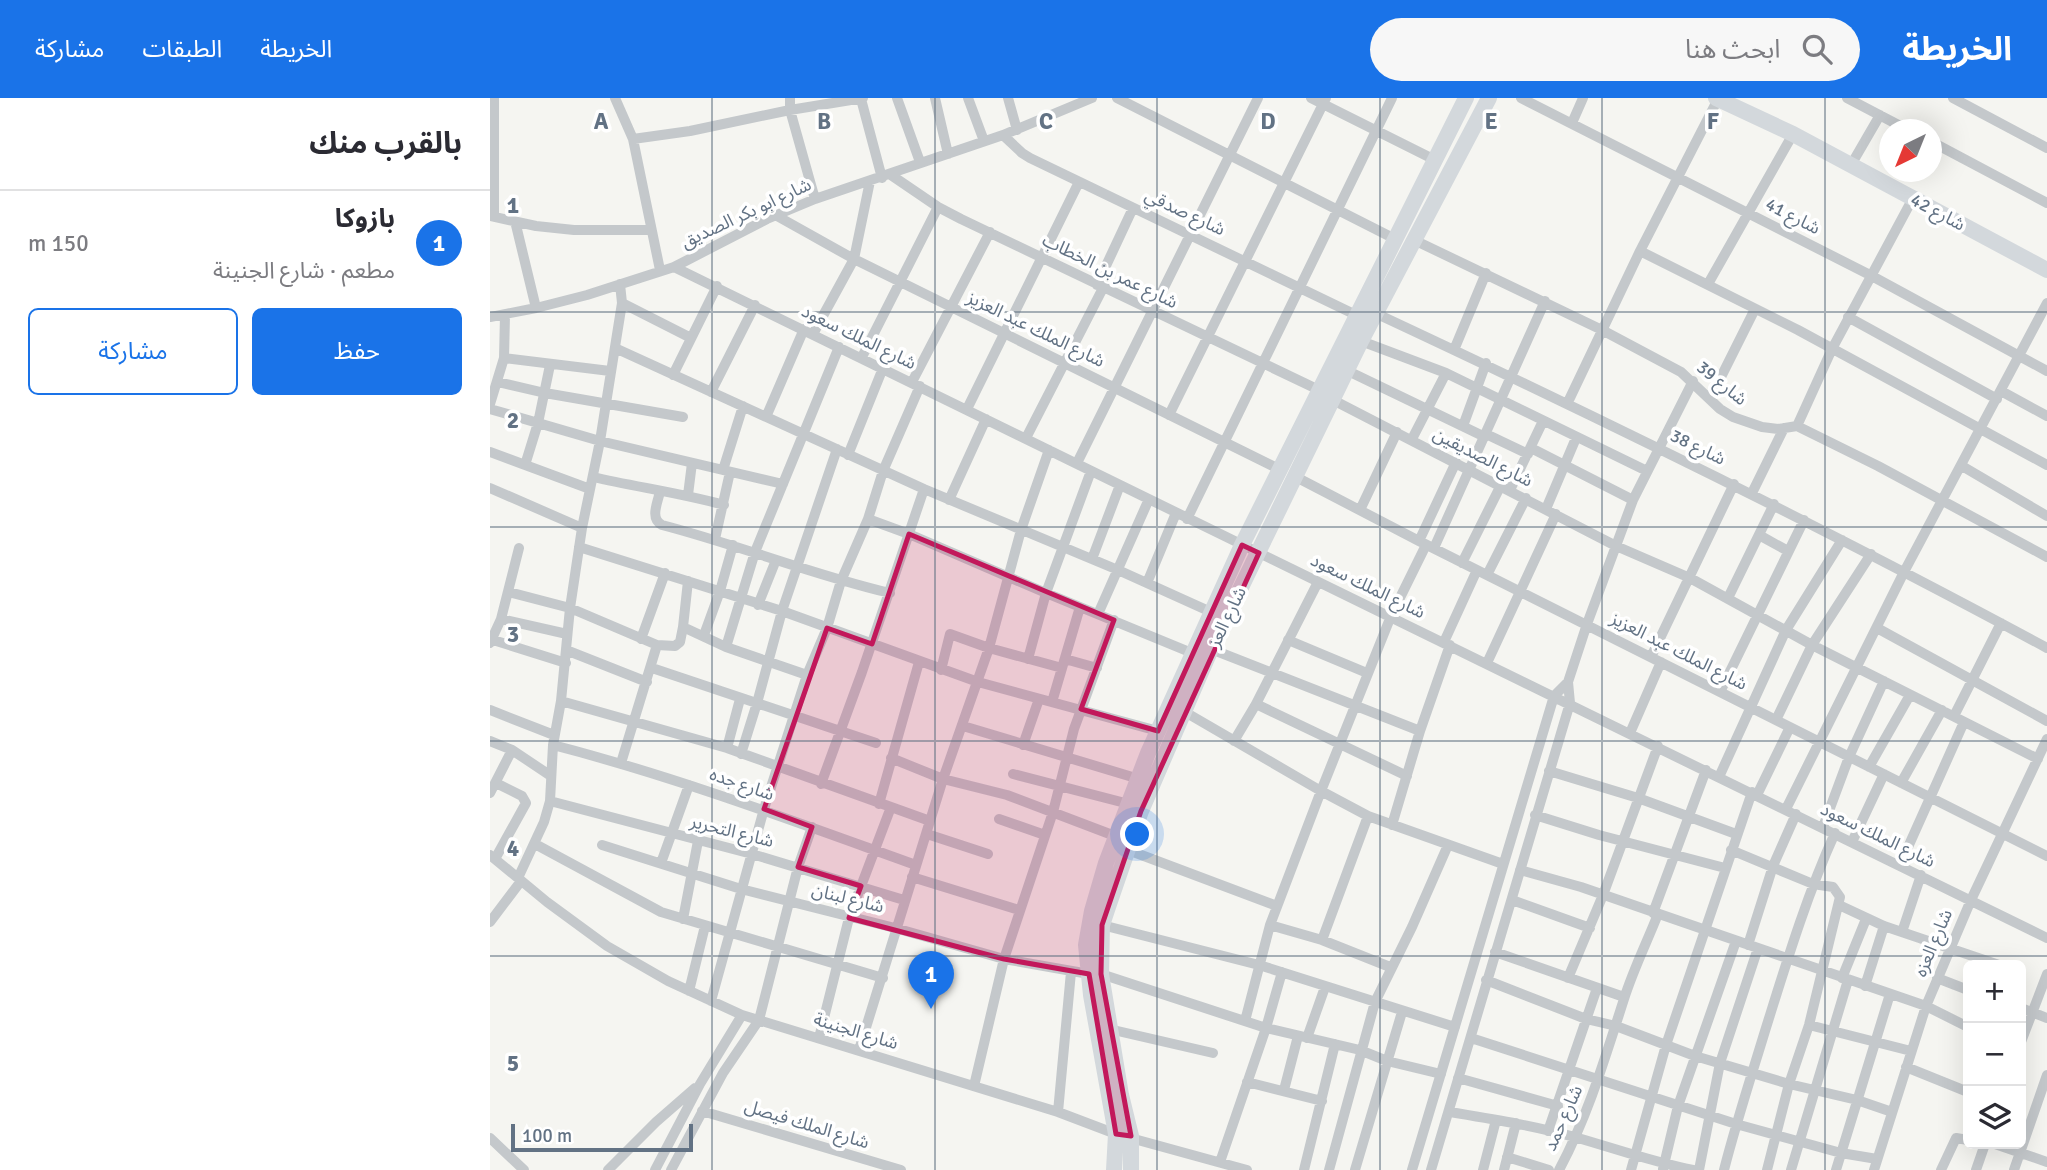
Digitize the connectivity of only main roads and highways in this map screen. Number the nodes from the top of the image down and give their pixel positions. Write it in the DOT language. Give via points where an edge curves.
graph roads {
  1 [pos="1466,98"];
  2 [pos="1489,98"];
  3 [pos="1717,98"];
  4 [pos="2047,270"];
  5 [pos="1288,474"];
  6 [pos="1095,974"];
  7 [pos="1123,1135"];
  8 [pos="1114,1170"];
  9 [pos="1131,1170"];
  1 -- 5 [label="main road, شارع العز" via="1319,390"];
  2 -- 5 [label="main road, شارع العز" via="1333,400"];
  3 -- 4 [label="main road, شارع 42"];
  5 -- 6 [label="main road, شارع العز" via="1259,553 1211,649 1141,811 1102,925"];
  5 -- 6 [label="main road, شارع العز" via="1242,545 1210,611 1115,836 1088,924 1086,945"];
  6 -- 7 [label="main road, شارع العز"];
  6 -- 7 [label="main road, شارع العز" via="1109,1029"];
  7 -- 8 [label="main road, شارع العز"];
  7 -- 9 [label="main road, شارع العز"];
}
